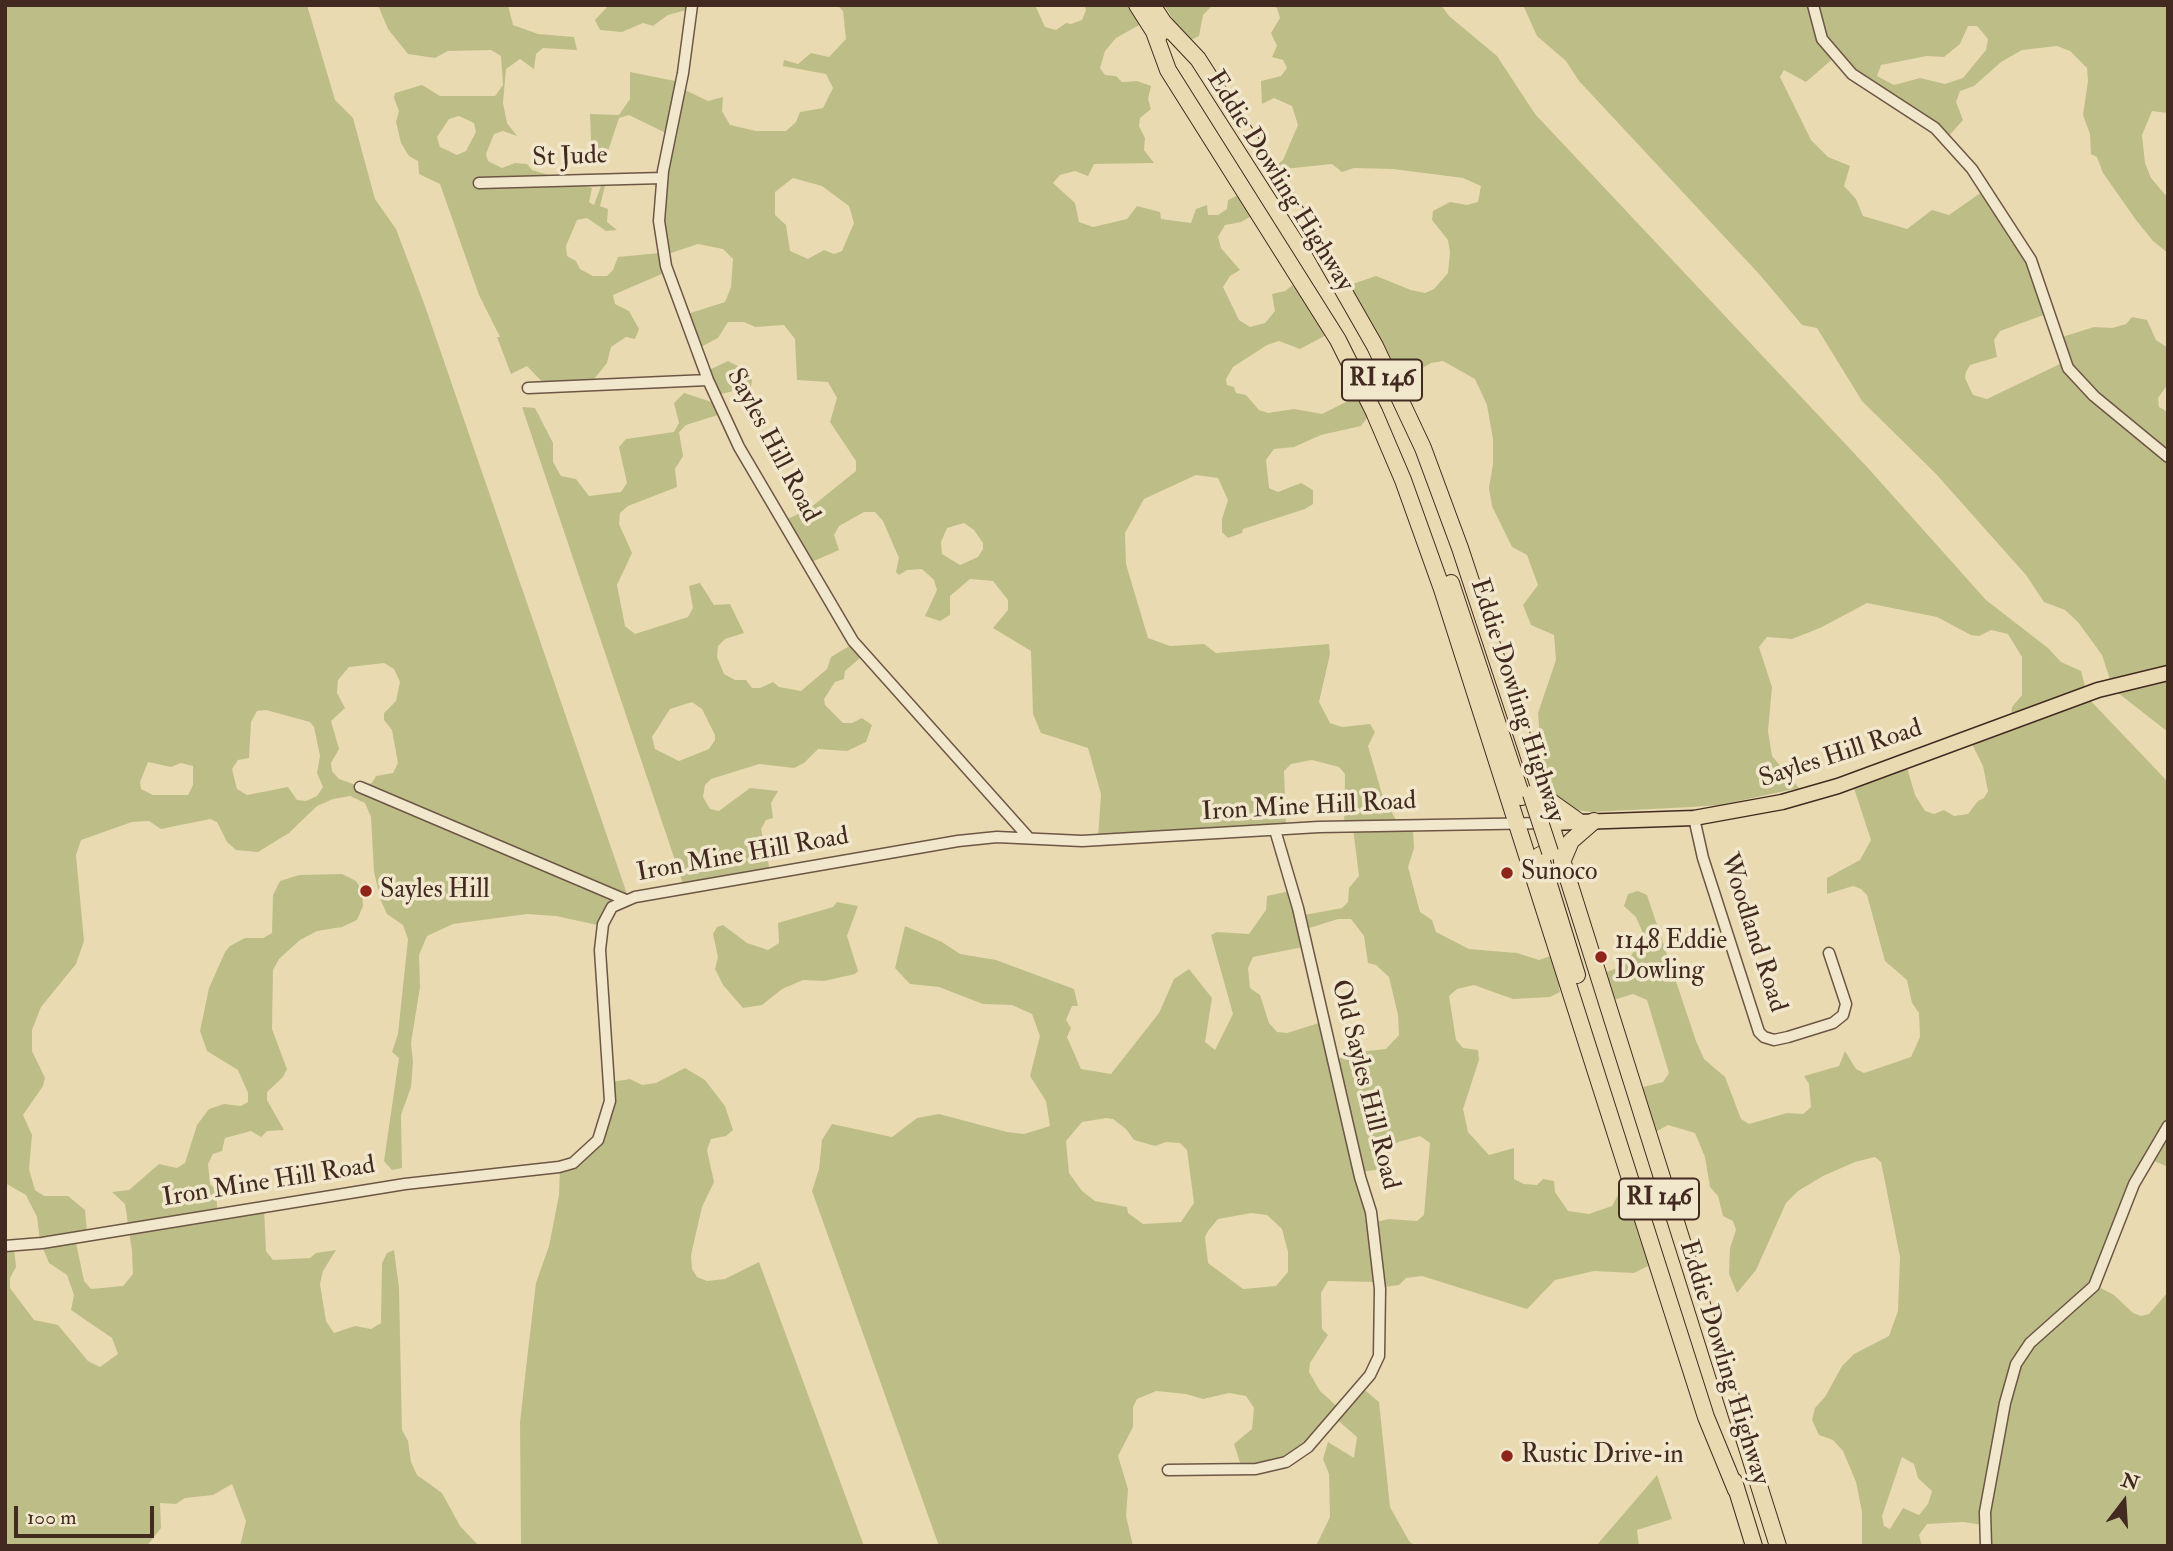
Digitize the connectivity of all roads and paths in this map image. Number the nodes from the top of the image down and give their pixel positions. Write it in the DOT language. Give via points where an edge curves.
graph roads {
  1 [pos="692,5"];
  2 [pos="1137,5"];
  3 [pos="1152,5"];
  4 [pos="1812,5"];
  5 [pos="1158,26"];
  6 [pos="662,178"];
  7 [pos="479,183"];
  8 [pos="708,380"];
  9 [pos="528,388"];
  10 [pos="2168,457"];
  11 [pos="2168,673"];
  12 [pos="360,787"];
  13 [pos="1531,795"];
  14 [pos="1694,818"];
  15 [pos="1586,821"];
  16 [pos="1550,823"];
  17 [pos="1518,824"];
  18 [pos="1275,830"];
  19 [pos="1030,838"];
  20 [pos="1551,856"];
  21 [pos="626,900"];
  22 [pos="1829,953"];
  23 [pos="2168,1126"];
  24 [pos="5,1246"];
  25 [pos="1168,1470"];
  26 [pos="1736,1490"];
  27 [pos="1754,1546"];
  28 [pos="1768,1546"];
  29 [pos="1778,1546"];
  30 [pos="1986,1546"];
  1 -- 6 [label="street, Sayles Hill Road"];
  2 -- 5 [label="highway, Eddie Dowling Highway / RI 146"];
  3 -- 5 [label="highway, Eddie Dowling Highway / RI 146"];
  4 -- 10 [label="street" via="1822,39 1852,74 1935,128 1972,169 2031,260 2068,368 2094,396"];
  5 -- 13 [label="highway, Eddie Dowling Highway / RI 146" via="1331,285 1385,388 1440,517"];
  5 -- 17 [label="highway" via="1168,70 1326,319 1374,412 1431,557"];
  6 -- 7 [label="street, St Jude"];
  6 -- 8 [label="street, Sayles Hill Road" via="662,250"];
  8 -- 9 [label="street"];
  8 -- 19 [label="street, Sayles Hill Road" via="739,447 853,641"];
  11 -- 14 [label="main road, Sayles Hill Road" via="2098,690 1812,794"];
  12 -- 21 [label="street"];
  13 -- 15 [label="highway"];
  13 -- 16 [label="highway"];
  13 -- 20 [label="highway, Eddie Dowling Highway / RI 146, bridge"];
  14 -- 15 [label="main road, Sayles Hill Road"];
  14 -- 22 [label="street, Woodland Road" via="1764,1037 1788,1037 1833,1023 1843,1015 1846,1004"];
  15 -- 16 [label="main road, Sayles Hill Road"];
  15 -- 20 [label="highway"];
  16 -- 17 [label="street, Sayles Hill Road"];
  16 -- 20 [label="highway"];
  17 -- 18 [label="street, Iron Mine Hill Road"];
  17 -- 26 [label="highway" via="1702,1405"];
  18 -- 19 [label="street, Iron Mine Hill Road" via="1082,841"];
  18 -- 25 [label="street, Old Sayles Hill Road" via="1371,1212 1380,1289 1379,1356 1370,1375 1308,1447 1286,1461 1256,1469"];
  19 -- 21 [label="street, Iron Mine Hill Road" via="958,841"];
  20 -- 26 [label="highway, Eddie Dowling Highway / RI 146"];
  20 -- 28 [label="highway, Eddie Dowling Highway / RI 146"];
  20 -- 29 [label="highway"];
  21 -- 24 [label="street, Iron Mine Hill Road" via="612,907 601,932 608,1111 598,1140 573,1163 405,1184"];
  23 -- 30 [label="street" via="2134,1184 2094,1286 2030,1343 2016,1364 1985,1512"];
  26 -- 27 [label="highway, Eddie Dowling Highway / RI 146"];
}
